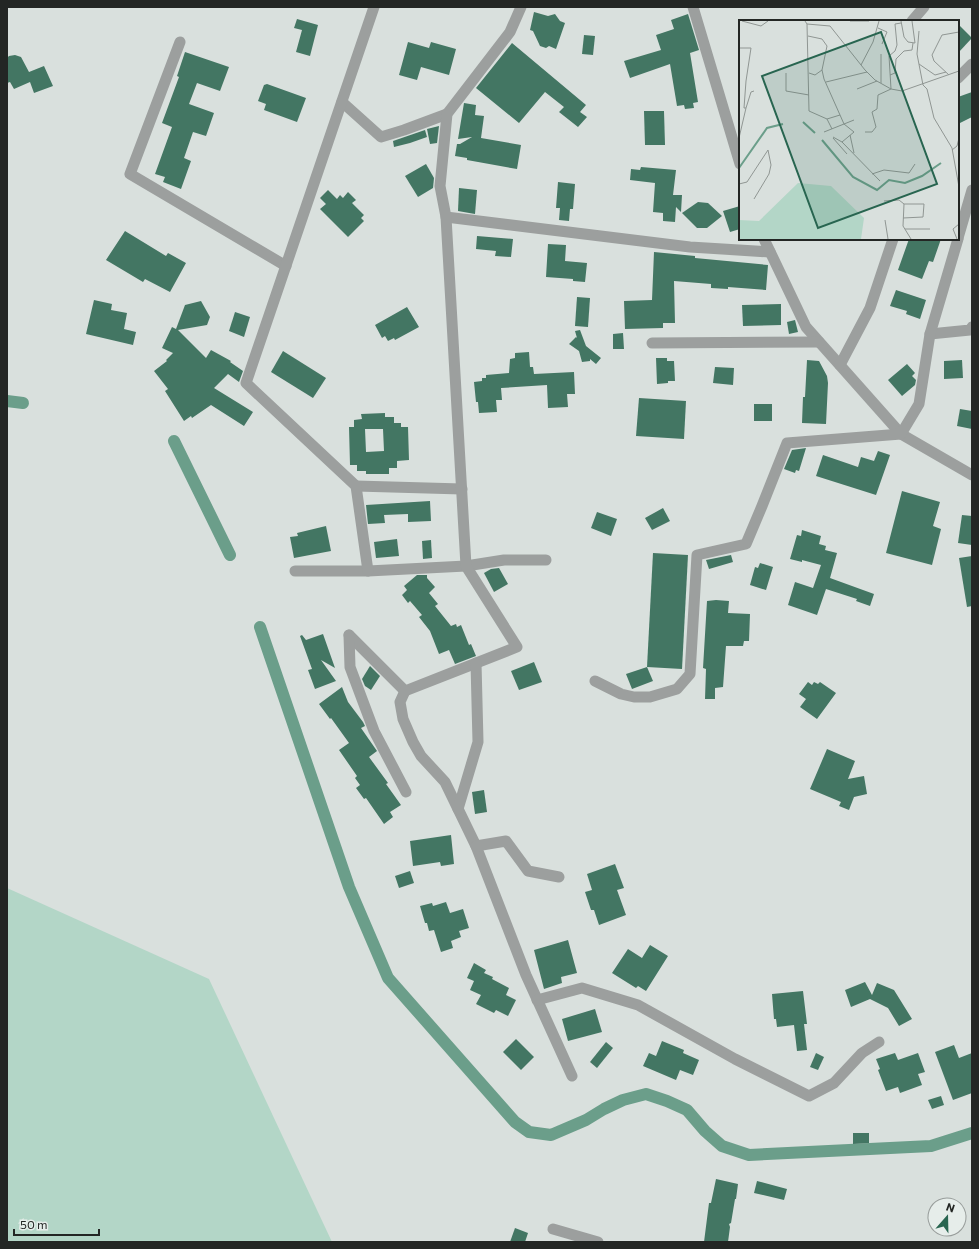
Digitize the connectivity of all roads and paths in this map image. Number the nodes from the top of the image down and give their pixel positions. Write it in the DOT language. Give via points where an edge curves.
graph roads {
  1 [pos="374,7"];
  2 [pos="521,7"];
  3 [pos="693,7"];
  4 [pos="924,7"];
  5 [pos="913,20"];
  6 [pos="180,42"];
  7 [pos="972,64"];
  8 [pos="959,77"];
  9 [pos="342,102"];
  10 [pos="447,114"];
  11 [pos="739,161"];
  12 [pos="972,190"];
  13 [pos="446,217"];
  14 [pos="959,235"];
  15 [pos="764,240"];
  16 [pos="893,240"];
  17 [pos="957,240"];
  18 [pos="770,252"];
  19 [pos="286,266"];
  20 [pos="972,327"];
  21 [pos="930,334"];
  22 [pos="819,342"];
  23 [pos="652,343"];
  24 [pos="840,365"];
  25 [pos="901,434"];
  26 [pos="972,475"];
  27 [pos="356,486"];
  28 [pos="462,489"];
  29 [pos="546,560"];
  30 [pos="466,566"];
  31 [pos="295,571"];
  32 [pos="368,571"];
  33 [pos="476,663"];
  34 [pos="596,680"];
  35 [pos="405,691"];
  36 [pos="406,792"];
  37 [pos="458,809"];
  38 [pos="476,846"];
  39 [pos="559,877"];
  40 [pos="537,1000"];
  41 [pos="879,1042"];
  42 [pos="572,1076"];
  43 [pos="553,1229"];
  44 [pos="598,1242"];
  1 -- 9 [label="street"];
  2 -- 10 [label="street" via="510,32"];
  3 -- 11 [label="street"];
  4 -- 5 [label="street"];
  6 -- 19 [label="street" via="130,174"];
  7 -- 8 [label="street"];
  9 -- 10 [label="street" via="381,136"];
  9 -- 19 [label="street"];
  10 -- 13 [label="street" via="440,186"];
  12 -- 14 [label="street"];
  13 -- 18 [label="street" via="690,247"];
  13 -- 28 [label="street"];
  15 -- 18 [label="street"];
  16 -- 24 [label="street" via="870,308"];
  17 -- 21 [label="street"];
  18 -- 22 [label="street" via="806,327"];
  19 -- 27 [label="street" via="246,383"];
  20 -- 21 [label="street" via="970,330"];
  21 -- 25 [label="street" via="919,404"];
  22 -- 23 [label="street"];
  22 -- 24 [label="street"];
  24 -- 25 [label="street"];
  25 -- 26 [label="street"];
  25 -- 34 [label="street" via="787,443 746,544 697,554 690,674 677,690 650,697 621,694"];
  27 -- 28 [label="street"];
  27 -- 32 [label="street"];
  28 -- 30 [label="street"];
  29 -- 30 [label="street" via="504,560"];
  30 -- 32 [label="street"];
  30 -- 33 [label="street" via="517,647"];
  31 -- 32 [label="street"];
  33 -- 35 [label="street"];
  33 -- 37 [label="street" via="478,742"];
  35 -- 36 [label="street" via="349,635 350,667 374,732"];
  35 -- 37 [label="street" via="400,702 403,719 413,742 421,756 445,782"];
  37 -- 38 [label="street"];
  38 -- 39 [label="street" via="506,840 528,871"];
  38 -- 40 [label="street"];
  40 -- 41 [label="street" via="582,988 638,1006 808,1096 834,1083 862,1053"];
  40 -- 42 [label="street"];
  43 -- 44 [label="street"];
}
